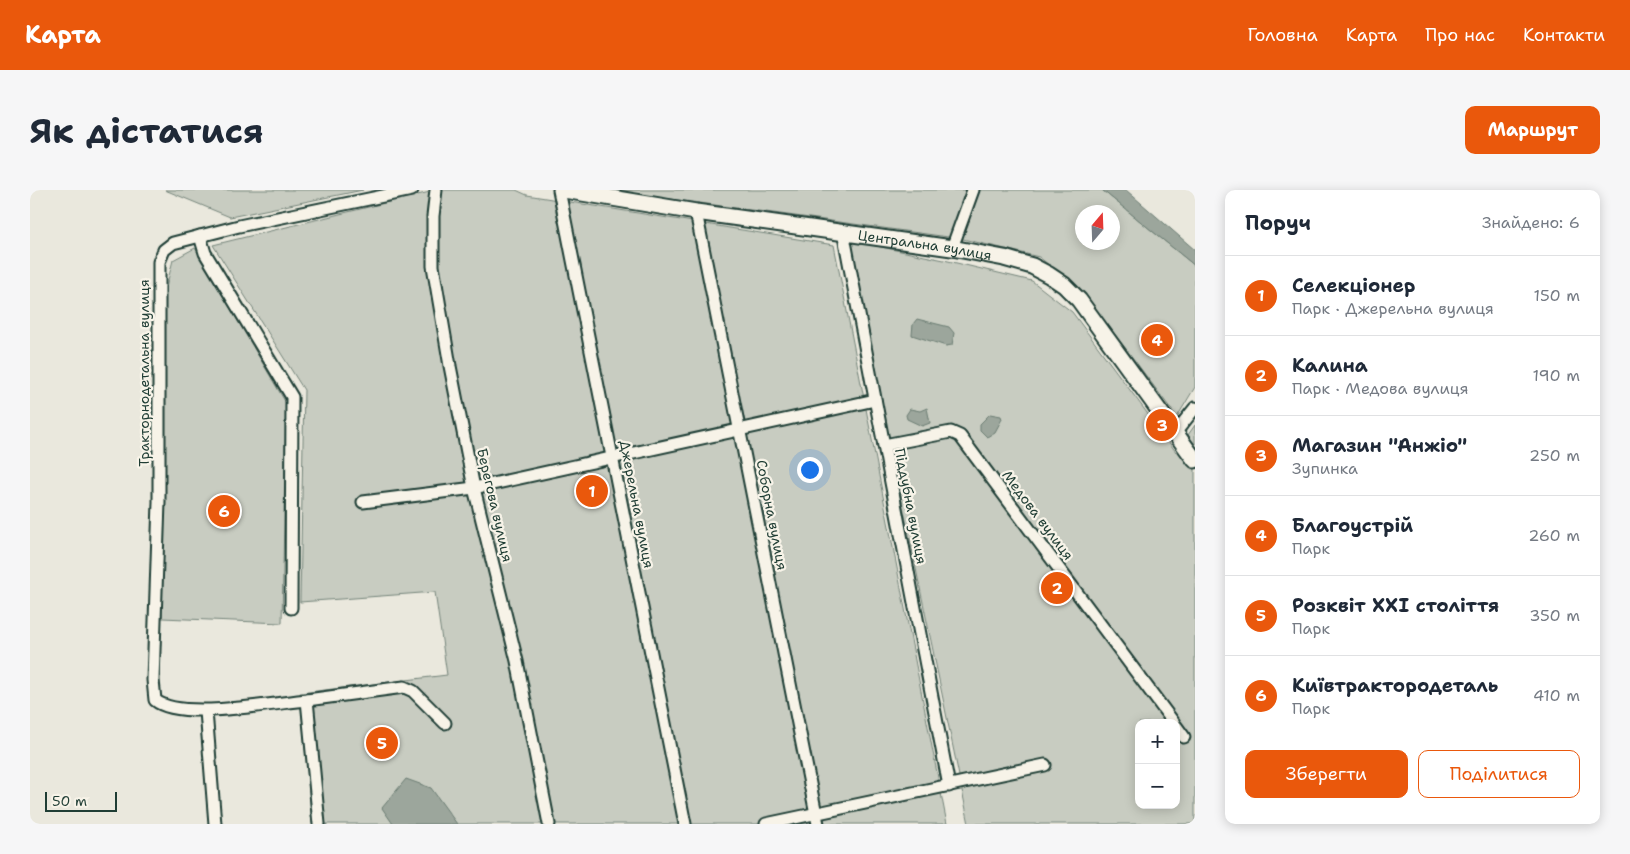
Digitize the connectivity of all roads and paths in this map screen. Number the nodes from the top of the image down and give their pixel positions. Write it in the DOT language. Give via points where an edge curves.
graph roads {
  1 [pos="412,190"];
  2 [pos="436,190"];
  3 [pos="559,190"];
  4 [pos="564,190"];
  5 [pos="973,190"];
  6 [pos="696,212"];
  7 [pos="843,231"];
  8 [pos="200,236"];
  9 [pos="952,248"];
  10 [pos="875,400"];
  11 [pos="1195,408"];
  12 [pos="739,430"];
  13 [pos="1175,433"];
  14 [pos="884,445"];
  15 [pos="612,458"];
  16 [pos="1195,460"];
  17 [pos="474,488"];
  18 [pos="362,502"];
  19 [pos="291,608"];
  20 [pos="307,700"];
  21 [pos="206,711"];
  22 [pos="1171,719"];
  23 [pos="445,723"];
  24 [pos="1180,732"];
  25 [pos="1184,737"];
  26 [pos="1045,765"];
  27 [pos="949,786"];
  28 [pos="817,819"];
  29 [pos="215,824"];
  30 [pos="318,824"];
  31 [pos="549,824"];
  32 [pos="685,824"];
  33 [pos="766,824"];
  1 -- 8 [label="street, Тракторнодетальна вулиця"];
  2 -- 17 [label="street, Берегова вулиця" via="433,266"];
  3 -- 15 [label="street, Джерельна вулиця"];
  4 -- 6 [label="street, Центральна вулиця"];
  5 -- 9 [label="street"];
  6 -- 7 [label="street, Центральна вулиця"];
  6 -- 12 [label="street, Соборна вулиця"];
  7 -- 9 [label="street, Центральна вулиця"];
  7 -- 10 [label="street, Піддубна вулиця"];
  8 -- 19 [label="street" via="205,253 292,397"];
  8 -- 21 [label="street, Тракторнодетальна вулиця" via="173,242 164,250 159,262 159,502 153,680 155,700 162,706"];
  9 -- 13 [label="street, Центральна вулиця" via="1032,266 1064,285 1079,300"];
  10 -- 12 [label="street"];
  10 -- 14 [label="street, Піддубна вулиця"];
  11 -- 13 [label="street"];
  12 -- 15 [label="street"];
  12 -- 28 [label="street, Соборна вулиця"];
  13 -- 16 [label="street, Центральна вулиця"];
  14 -- 22 [label="street, Медова вулиця" via="951,432 960,436"];
  14 -- 27 [label="street, Піддубна вулиця"];
  15 -- 17 [label="street"];
  15 -- 32 [label="street, Джерельна вулиця"];
  17 -- 18 [label="street"];
  17 -- 31 [label="street, Берегова вулиця" via="517,661"];
  20 -- 21 [label="street, Тракторнодетальна вулиця"];
  20 -- 23 [label="street, Тракторнодетальна вулиця" via="404,687 413,690"];
  20 -- 30 [label="street"];
  21 -- 29 [label="street"];
  24 -- 25 [label="street"];
  26 -- 27 [label="street"];
  27 -- 28 [label="street"];
  28 -- 33 [label="street"];
}
